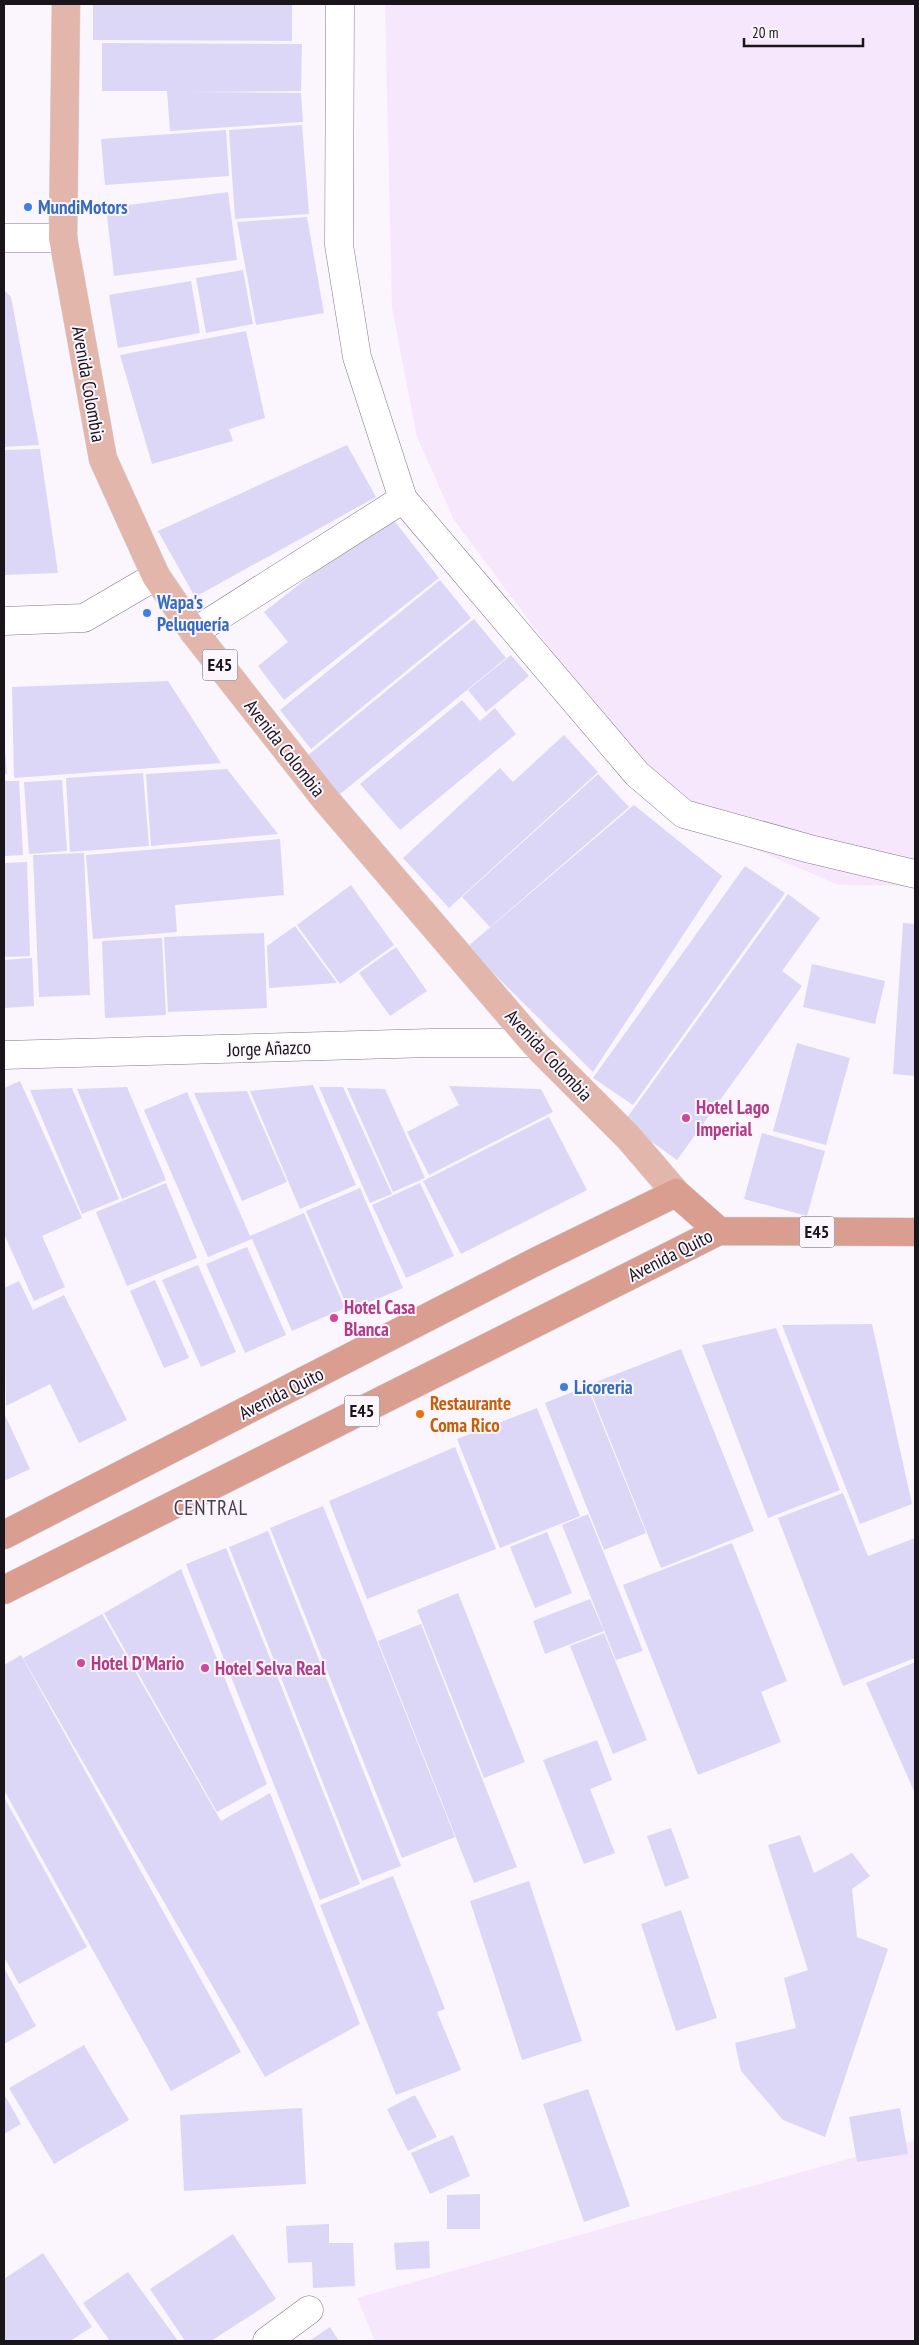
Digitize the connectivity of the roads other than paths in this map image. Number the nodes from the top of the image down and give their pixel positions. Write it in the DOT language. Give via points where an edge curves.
graph roads {
  1 [pos="66,4"];
  2 [pos="340,4"];
  3 [pos="4,238"];
  4 [pos="63,238"];
  5 [pos="403,499"];
  6 [pos="156,576"];
  7 [pos="4,621"];
  8 [pos="194,632"];
  9 [pos="915,874"];
  10 [pos="534,1043"];
  11 [pos="4,1055"];
  12 [pos="676,1193"];
  13 [pos="720,1232"];
  14 [pos="915,1232"];
  15 [pos="4,1535"];
  16 [pos="4,1590"];
  17 [pos="309,2310"];
  18 [pos="267,2341"];
  1 -- 4 [label="main road, Avenida Colombia / E45"];
  2 -- 5 [label="street" via="339,245 356,356"];
  3 -- 4 [label="street"];
  4 -- 6 [label="main road, Avenida Colombia / E45" via="103,459"];
  5 -- 8 [label="street"];
  5 -- 9 [label="street" via="637,774 684,814"];
  6 -- 7 [label="street" via="84,618"];
  6 -- 8 [label="main road, Avenida Colombia / E45"];
  8 -- 10 [label="main road, Avenida Colombia / E45" via="326,800"];
  10 -- 11 [label="street, Jorge Añazco"];
  10 -- 12 [label="main road, Avenida Colombia / E45" via="629,1138"];
  12 -- 13 [label="highway, Avenida Quito / E45"];
  12 -- 15 [label="highway, Avenida Quito"];
  13 -- 14 [label="highway, E45"];
  13 -- 16 [label="highway, Avenida Quito / E45"];
  17 -- 18 [label="street"];
}
